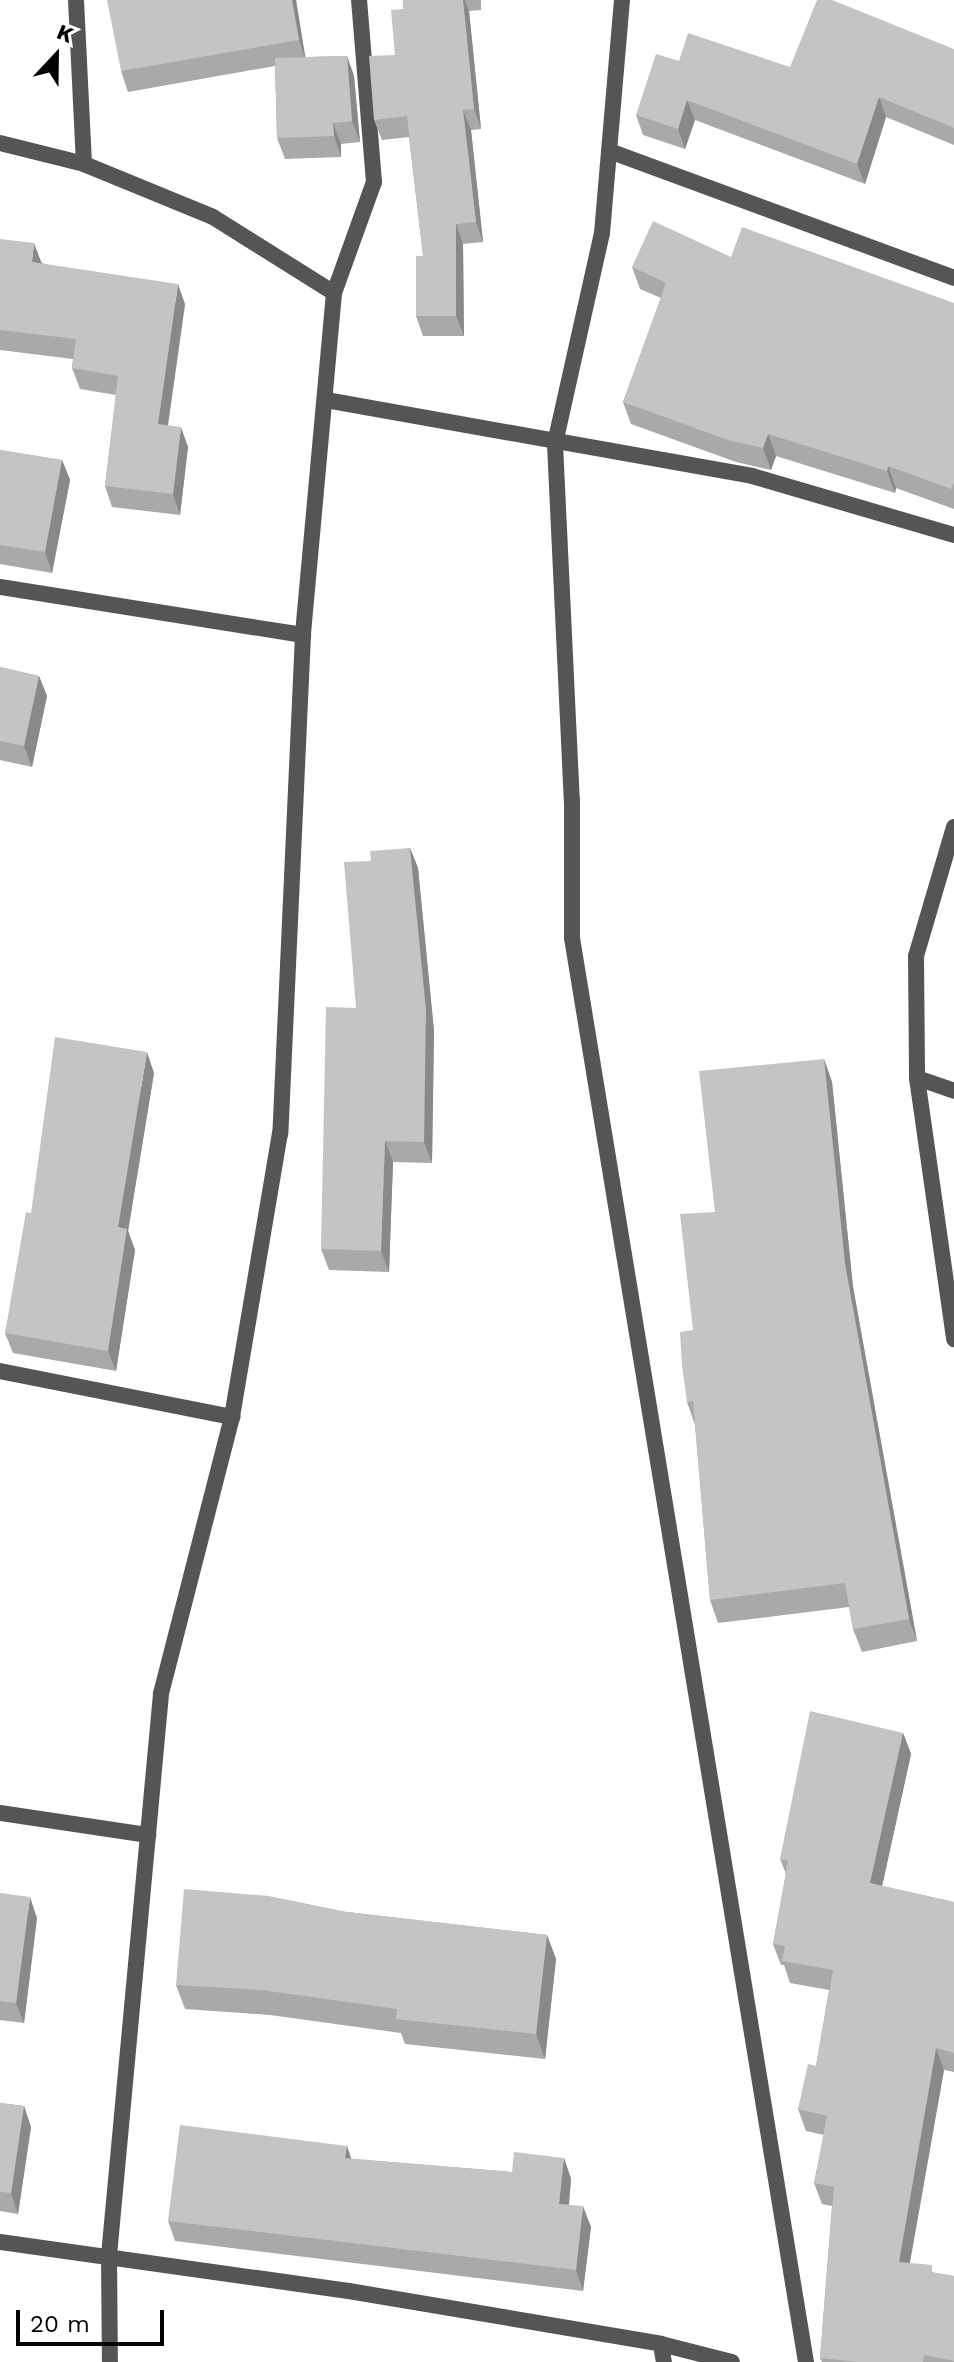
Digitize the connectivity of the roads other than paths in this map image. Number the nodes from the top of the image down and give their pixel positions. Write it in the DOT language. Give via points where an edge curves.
graph roads {
  1 [pos="76,0"];
  2 [pos="359,0"];
  3 [pos="622,0"];
  4 [pos="0,143"];
  5 [pos="612,152"];
  6 [pos="84,164"];
  7 [pos="954,278"];
  8 [pos="334,293"];
  9 [pos="326,400"];
  10 [pos="555,444"];
  11 [pos="954,535"];
  12 [pos="0,587"];
  13 [pos="303,635"];
  14 [pos="954,827"];
  15 [pos="917,1078"];
  16 [pos="954,1091"];
  17 [pos="954,1339"];
  18 [pos="0,1371"];
  19 [pos="232,1417"];
  20 [pos="0,1813"];
  21 [pos="148,1835"];
  22 [pos="0,2242"];
  23 [pos="109,2256"];
  24 [pos="661,2344"];
  25 [pos="110,2362"];
  26 [pos="664,2362"];
  27 [pos="732,2362"];
  28 [pos="806,2362"];
  1 -- 6 [label="street"];
  2 -- 8 [label="street" via="374,182"];
  3 -- 5 [label="street"];
  4 -- 6 [label="street"];
  5 -- 7 [label="street"];
  5 -- 10 [label="street" via="602,233"];
  6 -- 8 [label="street" via="213,217"];
  8 -- 9 [label="street"];
  9 -- 10 [label="street"];
  9 -- 13 [label="street"];
  10 -- 11 [label="street" via="752,476"];
  10 -- 28 [label="street" via="572,801 572,938"];
  12 -- 13 [label="street"];
  13 -- 19 [label="street" via="280,1133"];
  14 -- 15 [label="street" via="916,956"];
  15 -- 16 [label="street"];
  15 -- 17 [label="street"];
  18 -- 19 [label="street"];
  19 -- 21 [label="street" via="161,1694"];
  20 -- 21 [label="street"];
  21 -- 23 [label="street"];
  22 -- 23 [label="street"];
  23 -- 24 [label="street"];
  23 -- 25 [label="street"];
  24 -- 26 [label="street"];
  24 -- 27 [label="street"];
}
